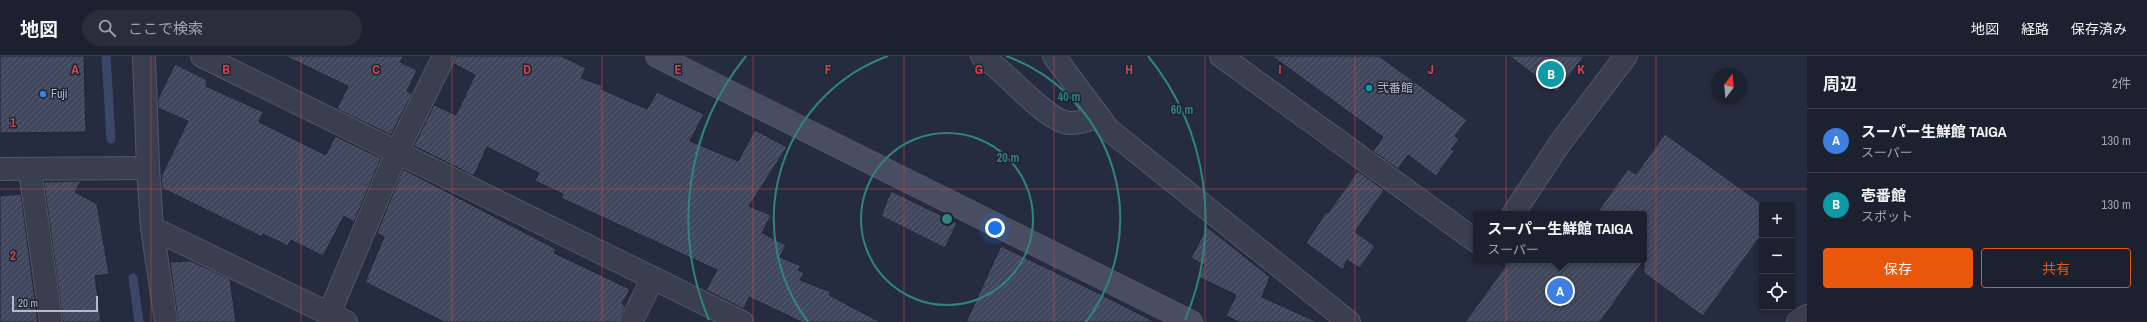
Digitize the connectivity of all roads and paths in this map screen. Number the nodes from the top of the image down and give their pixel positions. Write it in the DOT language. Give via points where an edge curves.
graph roads {
  1 [pos="144,56"];
  2 [pos="202,56"];
  3 [pos="444,56"];
  4 [pos="657,56"];
  5 [pos="982,56"];
  6 [pos="1054,56"];
  7 [pos="1221,56"];
  8 [pos="1626,56"];
  9 [pos="1099,116"];
  10 [pos="397,152"];
  11 [pos="148,168"];
  12 [pos="0,169"];
  13 [pos="30,170"];
  14 [pos="1515,211"];
  15 [pos="152,228"];
  16 [pos="1473,239"];
  17 [pos="653,278"];
  18 [pos="1807,316"];
  19 [pos="335,319"];
  20 [pos="1176,319"];
  21 [pos="51,322"];
  22 [pos="166,322"];
  23 [pos="631,322"];
  24 [pos="742,322"];
  25 [pos="1349,322"];
  26 [pos="1798,322"];
  1 -- 11 [label="street"];
  2 -- 10 [label="street"];
  3 -- 10 [label="street"];
  4 -- 20 [label="street"];
  5 -- 9 [label="street" via="994,63 1052,118 1069,123"];
  6 -- 9 [label="street"];
  7 -- 16 [label="street"];
  8 -- 14 [label="street" via="1560,143"];
  9 -- 25 [label="street" via="1108,129"];
  10 -- 17 [label="street"];
  10 -- 19 [label="street"];
  11 -- 13 [label="street"];
  11 -- 15 [label="street"];
  12 -- 13 [label="street"];
  13 -- 21 [label="street"];
  15 -- 19 [label="street"];
  15 -- 22 [label="street"];
  17 -- 23 [label="street"];
  17 -- 24 [label="street"];
  18 -- 26 [label="street"];
}
